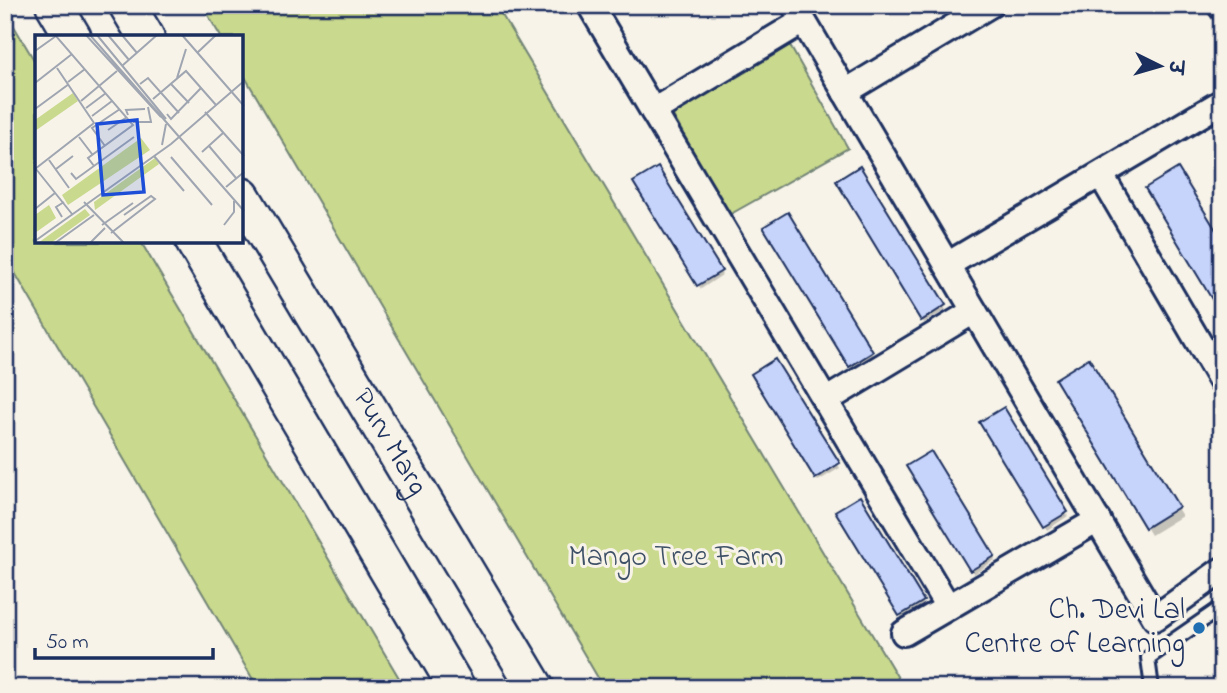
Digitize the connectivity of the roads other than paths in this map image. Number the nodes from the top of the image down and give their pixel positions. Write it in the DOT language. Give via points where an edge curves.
graph roads {
  1 [pos="54,5"];
  2 [pos="127,5"];
  3 [pos="590,5"];
  4 [pos="990,5"];
  5 [pos="798,13"];
  6 [pos="72,35"];
  7 [pos="145,35"];
  8 [pos="845,92"];
  9 [pos="1222,102"];
  10 [pos="653,111"];
  11 [pos="1101,175"];
  12 [pos="243,198"];
  13 [pos="195,243"];
  14 [pos="947,265"];
  15 [pos="974,311"];
  16 [pos="1222,382"];
  17 [pos="825,401"];
  18 [pos="1098,520"];
  19 [pos="1222,570"];
  20 [pos="948,607"];
  21 [pos="1222,607"];
  22 [pos="904,633"];
  23 [pos="457,688"];
  24 [pos="536,688"];
  25 [pos="1152,688"];
  1 -- 6 [label="main road"];
  2 -- 7 [label="main road"];
  3 -- 10 [label="street"];
  4 -- 8 [label="street"];
  5 -- 8 [label="street"];
  5 -- 10 [label="street"];
  8 -- 14 [label="street"];
  9 -- 11 [label="street"];
  10 -- 17 [label="street"];
  11 -- 14 [label="street"];
  11 -- 16 [label="street"];
  12 -- 24 [label="main road, Purv Marg"];
  13 -- 23 [label="main road"];
  14 -- 15 [label="street"];
  15 -- 17 [label="street"];
  15 -- 18 [label="street"];
  17 -- 20 [label="street"];
  18 -- 19 [label="street" via="1155,618"];
  18 -- 20 [label="street"];
  20 -- 22 [label="street"];
  21 -- 25 [label="lane" via="1148,658"];
}
